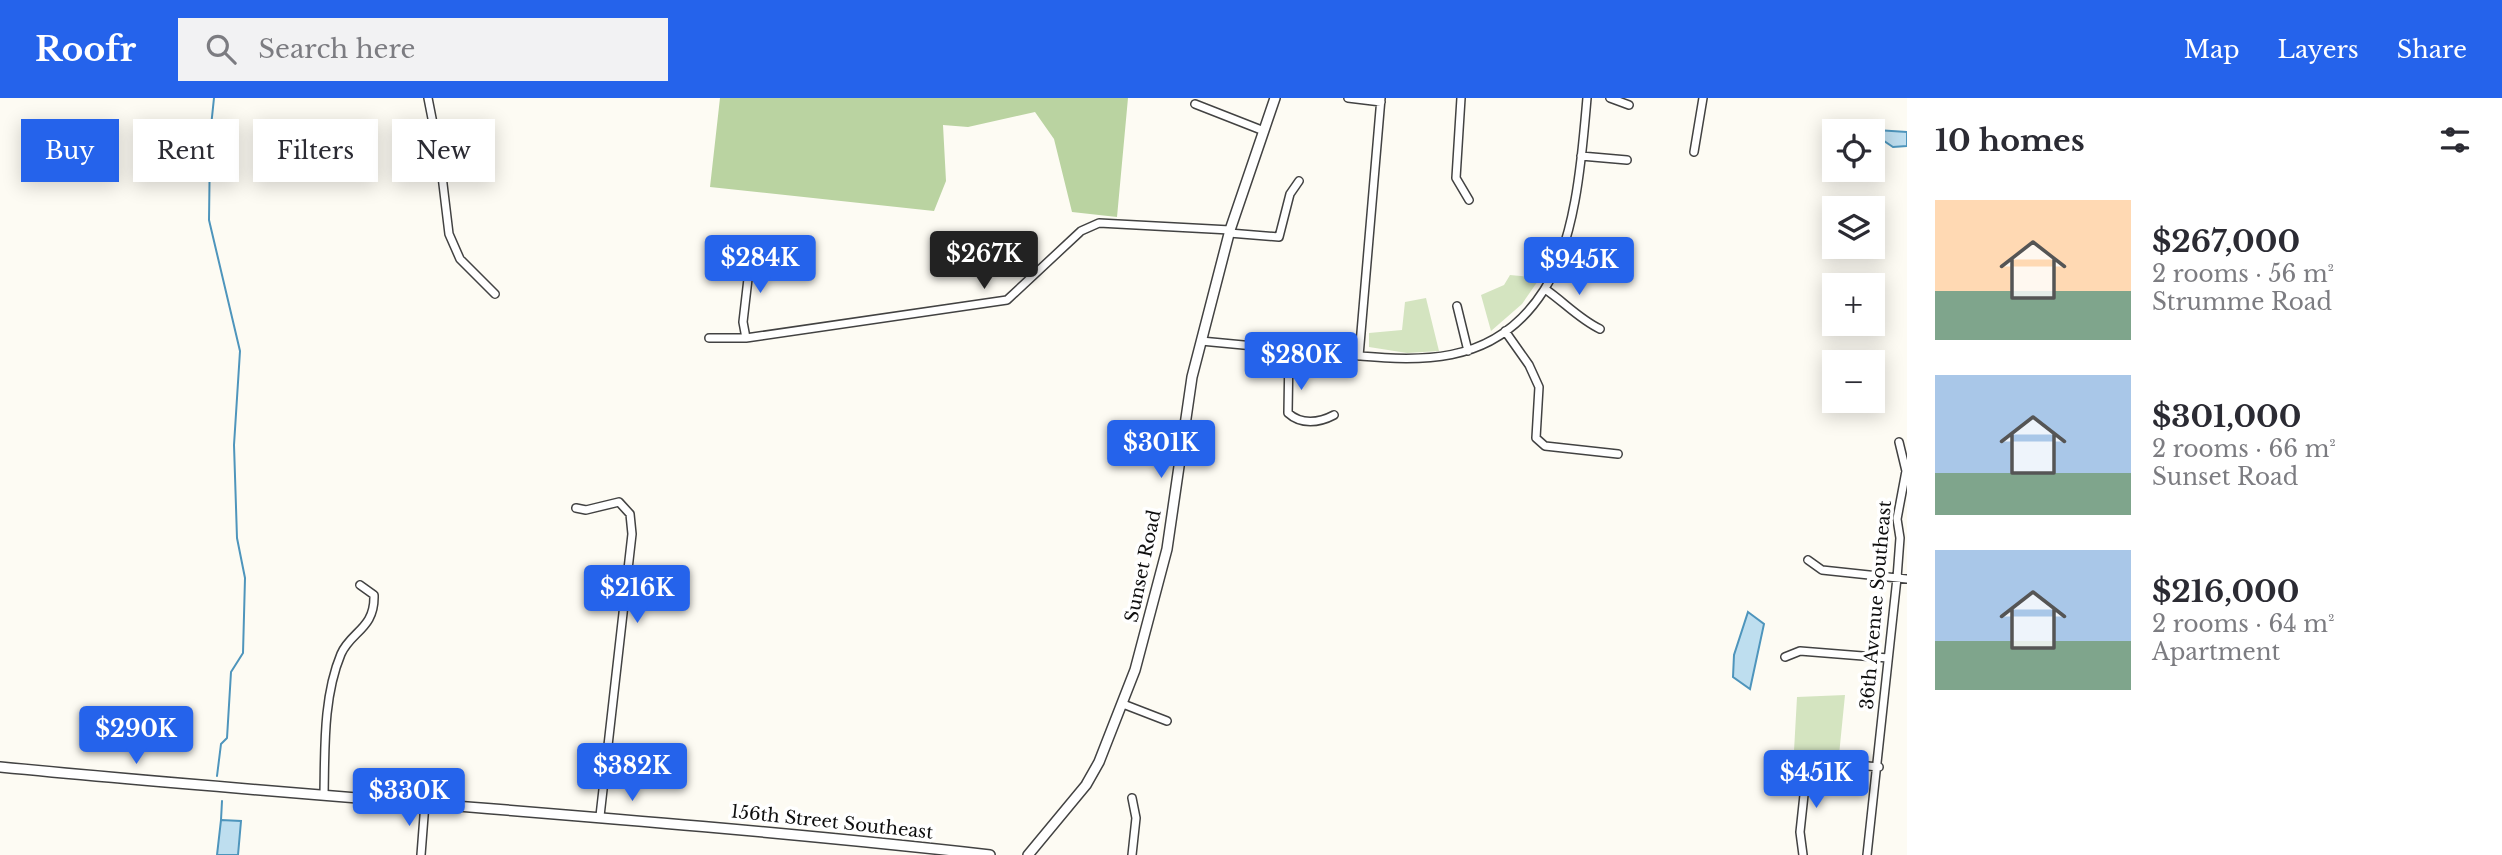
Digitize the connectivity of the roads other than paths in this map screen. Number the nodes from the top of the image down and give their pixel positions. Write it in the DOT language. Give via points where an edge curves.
graph roads {
  1 [pos="428,98"];
  2 [pos="1275,98"];
  3 [pos="1348,98"];
  4 [pos="1461,98"];
  5 [pos="1587,98"];
  6 [pos="1610,98"];
  7 [pos="1703,98"];
  8 [pos="1381,100"];
  9 [pos="1195,104"];
  10 [pos="1629,105"];
  11 [pos="1264,131"];
  12 [pos="1694,152"];
  13 [pos="1581,156"];
  14 [pos="1627,160"];
  15 [pos="1299,181"];
  16 [pos="1469,200"];
  17 [pos="1230,232"];
  18 [pos="751,253"];
  19 [pos="1545,289"];
  20 [pos="495,294"];
  21 [pos="1457,306"];
  22 [pos="1600,330"];
  23 [pos="1505,331"];
  24 [pos="709,338"];
  25 [pos="746,338"];
  26 [pos="1201,341"];
  27 [pos="1289,350"];
  28 [pos="1468,351"];
  29 [pos="1359,356"];
  30 [pos="1334,415"];
  31 [pos="1899,442"];
  32 [pos="1618,454"];
  33 [pos="576,508"];
  34 [pos="1808,560"];
  35 [pos="1897,578"];
  36 [pos="1907,579"];
  37 [pos="360,585"];
  38 [pos="1785,657"];
  39 [pos="1888,659"];
  40 [pos="1123,704"];
  41 [pos="1167,721"];
  42 [pos="0,767"];
  43 [pos="1879,767"];
  44 [pos="324,794"];
  45 [pos="1132,798"];
  46 [pos="425,803"];
  47 [pos="600,816"];
  48 [pos="421,855"];
  49 [pos="990,855"];
  50 [pos="1028,855"];
  51 [pos="1132,855"];
  52 [pos="1803,855"];
  53 [pos="1867,855"];
  1 -- 20 [label="street" via="449,234 471,272"];
  2 -- 11 [label="street, Sunset Road"];
  3 -- 8 [label="street"];
  4 -- 16 [label="street" via="1456,178"];
  5 -- 13 [label="street"];
  6 -- 10 [label="street"];
  7 -- 12 [label="street"];
  8 -- 29 [label="street"];
  9 -- 11 [label="street"];
  11 -- 17 [label="street, Sunset Road"];
  13 -- 14 [label="street"];
  13 -- 19 [label="street" via="1567,233"];
  15 -- 17 [label="street" via="1290,194 1279,237"];
  17 -- 25 [label="street" via="1099,223 1081,231 1007,300"];
  17 -- 26 [label="street, Sunset Road"];
  18 -- 25 [label="street" via="743,322"];
  19 -- 22 [label="street" via="1580,320"];
  19 -- 23 [label="street"];
  21 -- 28 [label="street"];
  23 -- 28 [label="street"];
  23 -- 32 [label="street" via="1539,387 1536,438 1545,446"];
  24 -- 25 [label="street"];
  26 -- 27 [label="street"];
  26 -- 40 [label="street, Sunset Road" via="1187,397 1167,549"];
  27 -- 29 [label="street"];
  27 -- 30 [label="street" via="1288,413 1295,420 1321,422"];
  28 -- 29 [label="street" via="1417,360"];
  31 -- 35 [label="street, 36th Avenue Southeast" via="1906,471 1897,519"];
  33 -- 47 [label="street" via="619,502 630,513 632,534"];
  34 -- 35 [label="street" via="1822,570"];
  35 -- 36 [label="street"];
  35 -- 39 [label="street, 36th Avenue Southeast"];
  37 -- 44 [label="street" via="374,595 374,601 370,619 342,652 324,745"];
  38 -- 39 [label="street" via="1800,651"];
  39 -- 43 [label="street, 36th Avenue Southeast"];
  40 -- 41 [label="street"];
  40 -- 50 [label="street, Sunset Road" via="1093,774"];
  42 -- 44 [label="street, 156th Street Southeast"];
  43 -- 52 [label="street" via="1811,761 1800,832"];
  43 -- 53 [label="street, 36th Avenue Southeast"];
  44 -- 46 [label="street, 156th Street Southeast"];
  45 -- 51 [label="street" via="1136,818"];
  46 -- 47 [label="street, 156th Street Southeast"];
  46 -- 48 [label="street"];
  47 -- 49 [label="street, 156th Street Southeast"];
}
